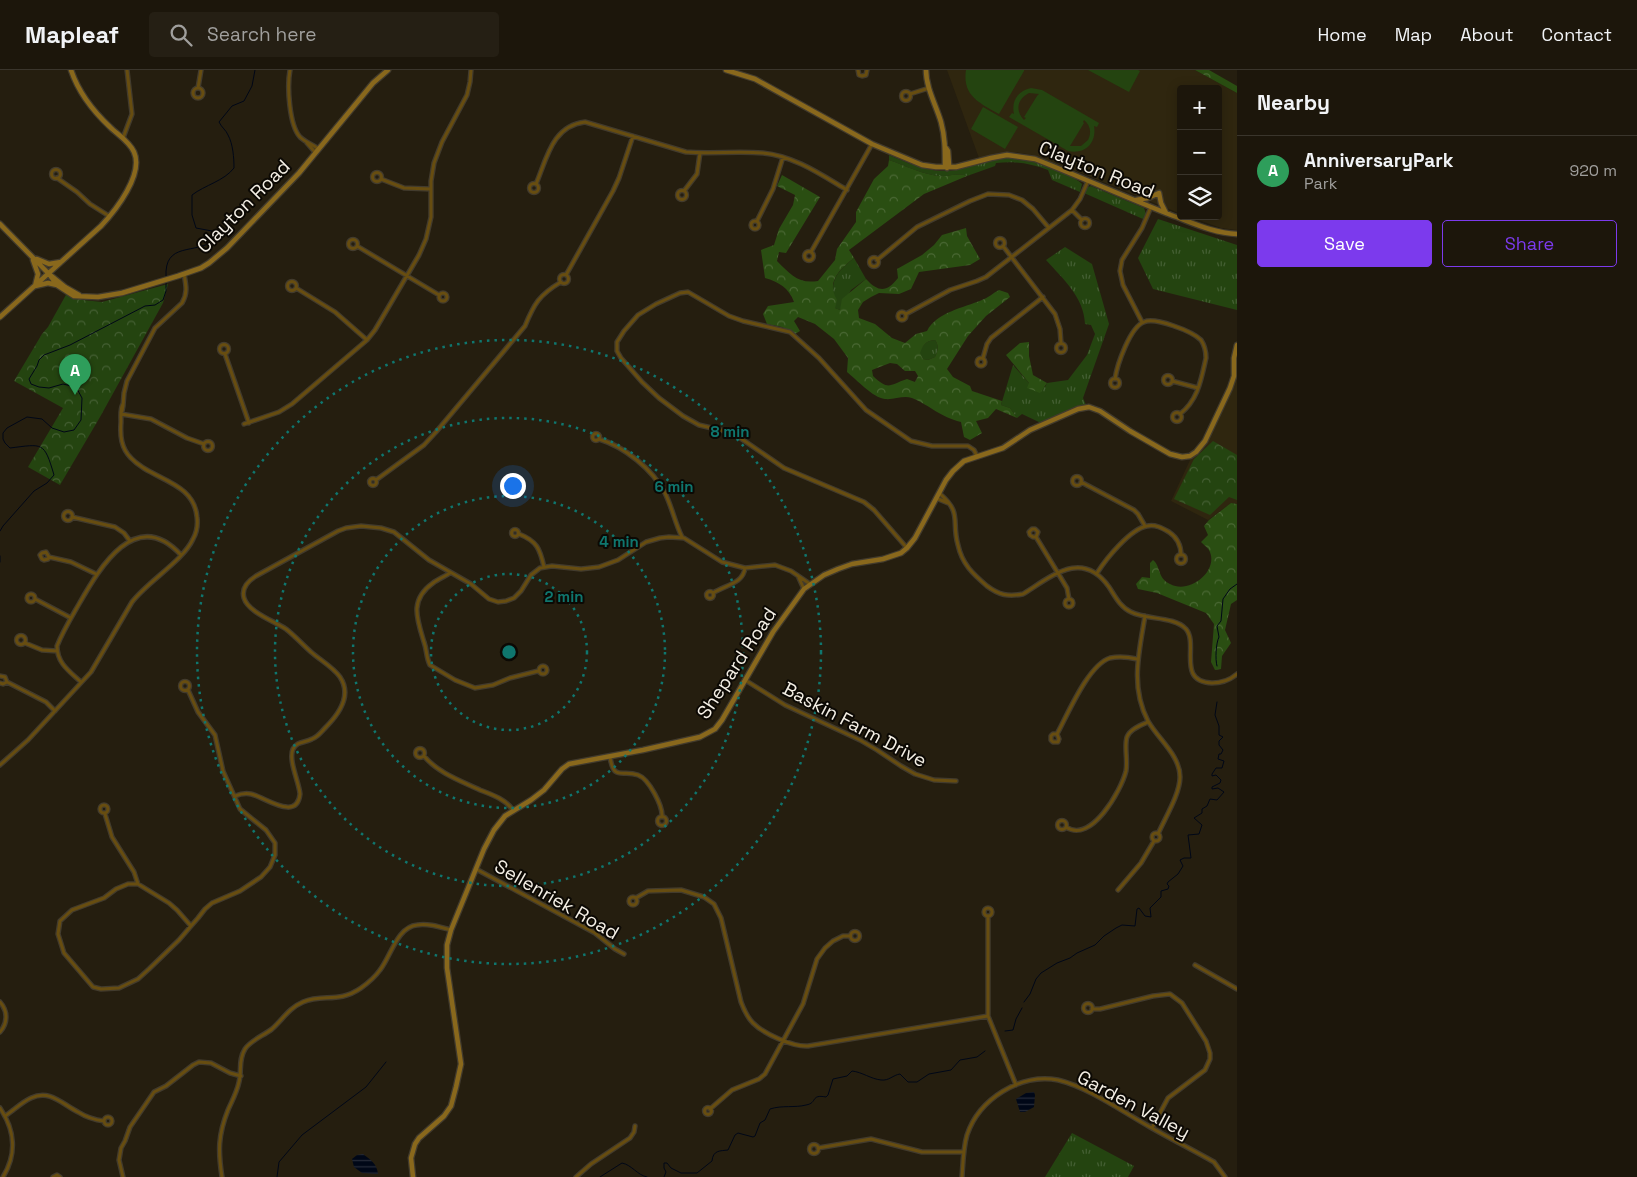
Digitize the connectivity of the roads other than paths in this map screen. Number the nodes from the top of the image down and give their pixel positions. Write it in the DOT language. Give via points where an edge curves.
graph roads {
  1 [pos="72,70"];
  2 [pos="127,70"];
  3 [pos="201,70"];
  4 [pos="290,70"];
  5 [pos="388,70"];
  6 [pos="471,70"];
  7 [pos="726,70"];
  8 [pos="858,70"];
  9 [pos="867,70"];
  10 [pos="926,70"];
  11 [pos="198,88"];
  12 [pos="929,88"];
  13 [pos="910,94"];
  14 [pos="633,136"];
  15 [pos="122,138"];
  16 [pos="872,144"];
  17 [pos="317,151"];
  18 [pos="700,153"];
  19 [pos="783,156"];
  20 [pos="947,167"];
  21 [pos="57,178"];
  22 [pos="381,179"];
  23 [pos="1088,180"];
  24 [pos="536,184"];
  25 [pos="431,189"];
  26 [pos="847,190"];
  27 [pos="684,191"];
  28 [pos="1134,200"];
  29 [pos="1151,207"];
  30 [pos="1072,210"];
  31 [pos="1166,213"];
  32 [pos="110,216"];
  33 [pos="1082,220"];
  34 [pos="757,222"];
  35 [pos="0,224"];
  36 [pos="1049,228"];
  37 [pos="1237,234"];
  38 [pos="357,246"];
  39 [pos="1003,246"];
  40 [pos="811,252"];
  41 [pos="31,256"];
  42 [pos="1012,257"];
  43 [pos="878,260"];
  44 [pos="62,262"];
  45 [pos="49,274"];
  46 [pos="184,274"];
  47 [pos="407,276"];
  48 [pos="57,285"];
  49 [pos="35,286"];
  50 [pos="296,288"];
  51 [pos="439,294"];
  52 [pos="81,295"];
  53 [pos="1043,297"];
  54 [pos="906,314"];
  55 [pos="0,317"];
  56 [pos="1142,322"];
  57 [pos="367,340"];
  58 [pos="1061,343"];
  59 [pos="1237,345"];
  60 [pos="225,354"];
  61 [pos="983,358"];
  62 [pos="1115,379"];
  63 [pos="1172,382"];
  64 [pos="1198,388"];
  65 [pos="121,413"];
  66 [pos="1180,414"];
  67 [pos="249,423"];
  68 [pos="244,424"];
  69 [pos="599,439"];
  70 [pos="204,444"];
  71 [pos="977,456"];
  72 [pos="376,480"];
  73 [pos="1081,482"];
  74 [pos="938,496"];
  75 [pos="72,517"];
  76 [pos="1144,526"];
  77 [pos="519,534"];
  78 [pos="1036,536"];
  79 [pos="682,538"];
  80 [pos="130,541"];
  81 [pos="907,548"];
  82 [pos="181,555"];
  83 [pos="1181,555"];
  84 [pos="49,557"];
  85 [pos="544,567"];
  86 [pos="745,568"];
  87 [pos="450,573"];
  88 [pos="1058,573"];
  89 [pos="1097,573"];
  90 [pos="96,574"];
  91 [pos="799,577"];
  92 [pos="810,584"];
  93 [pos="804,589"];
  94 [pos="713,593"];
  95 [pos="35,599"];
  96 [pos="1069,599"];
  97 [pos="1145,616"];
  98 [pos="71,618"];
  99 [pos="25,642"];
  100 [pos="57,651"];
  101 [pos="1137,659"];
  102 [pos="538,671"];
  103 [pos="1237,674"];
  104 [pos="0,676"];
  105 [pos="745,680"];
  106 [pos="7,682"];
  107 [pos="81,682"];
  108 [pos="0,683"];
  109 [pos="188,690"];
  110 [pos="55,711"];
  111 [pos="1148,722"];
  112 [pos="1057,734"];
  113 [pos="424,756"];
  114 [pos="610,756"];
  115 [pos="0,765"];
  116 [pos="956,781"];
  117 [pos="236,796"];
  118 [pos="513,810"];
  119 [pos="105,814"];
  120 [pos="662,817"];
  121 [pos="1066,827"];
  122 [pos="476,869"];
  123 [pos="138,884"];
  124 [pos="1118,890"];
  125 [pos="636,898"];
  126 [pos="988,917"];
  127 [pos="191,926"];
  128 [pos="451,930"];
  129 [pos="850,936"];
  130 [pos="624,954"];
  131 [pos="1195,965"];
  132 [pos="1237,989"];
  133 [pos="0,1002"];
  134 [pos="1092,1009"];
  135 [pos="988,1016"];
  136 [pos="0,1032"];
  137 [pos="783,1041"];
  138 [pos="241,1076"];
  139 [pos="1016,1085"];
  140 [pos="0,1108"];
  141 [pos="710,1109"];
  142 [pos="5,1116"];
  143 [pos="104,1121"];
  144 [pos="635,1126"];
  145 [pos="1152,1128"];
  146 [pos="818,1148"];
  147 [pos="964,1152"];
  148 [pos="4,1177"];
  149 [pos="53,1177"];
  150 [pos="60,1177"];
  151 [pos="122,1177"];
  152 [pos="222,1177"];
  153 [pos="412,1177"];
  154 [pos="576,1177"];
  155 [pos="962,1177"];
  156 [pos="1225,1177"];
  1 -- 15 [label="street" via="96,112"];
  2 -- 15 [label="street" via="132,114"];
  3 -- 11 [label="street"];
  4 -- 17 [label="street" via="293,124 299,136"];
  5 -- 17 [label="street, Clayton Road" via="373,83"];
  6 -- 25 [label="street" via="466,98 436,157"];
  7 -- 16 [label="street, Clayton Road" via="755,79"];
  8 -- 9 [label="street" via="862,76"];
  10 -- 12 [label="street"];
  12 -- 13 [label="street"];
  12 -- 20 [label="street" via="948,151"];
  14 -- 18 [label="street" via="672,149"];
  14 -- 24 [label="street" via="589,122 570,125 555,140"];
  14 -- 72 [label="street" via="619,178 566,275 568,281 548,289 537,300 524,326 424,445"];
  15 -- 32 [label="street" via="134,153 136,172"];
  16 -- 20 [label="street, Clayton Road" via="922,164"];
  16 -- 26 [label="street"];
  17 -- 46 [label="street, Clayton Road" via="216,259"];
  18 -- 19 [label="street"];
  18 -- 27 [label="street" via="698,171"];
  19 -- 26 [label="street"];
  19 -- 34 [label="street" via="773,189"];
  20 -- 23 [label="street, Clayton Road" via="1016,155"];
  21 -- 32 [label="street"];
  22 -- 25 [label="street" via="404,188"];
  23 -- 28 [label="street, Clayton Road"];
  23 -- 30 [label="street"];
  25 -- 47 [label="street" via="428,234"];
  26 -- 40 [label="street"];
  28 -- 29 [label="street, Clayton Road"];
  28 -- 31 [label="street" via="1159,193"];
  29 -- 31 [label="street, Clayton Road"];
  29 -- 56 [label="street" via="1122,260 1120,272"];
  30 -- 33 [label="street"];
  30 -- 36 [label="street"];
  31 -- 37 [label="street, Clayton Road" via="1208,229"];
  32 -- 44 [label="street"];
  35 -- 41 [label="street, Clayton Road"];
  36 -- 42 [label="street"];
  36 -- 43 [label="street" via="1022,200 1009,195 988,194 914,229"];
  38 -- 47 [label="street"];
  39 -- 42 [label="street"];
  41 -- 44 [label="street" via="46,263"];
  41 -- 45 [label="street, Clayton Road"];
  41 -- 49 [label="street" via="38,274"];
  42 -- 53 [label="street"];
  42 -- 54 [label="street" via="982,279 950,290"];
  44 -- 45 [label="street"];
  45 -- 48 [label="street, Clayton Road"];
  45 -- 49 [label="street"];
  45 -- 52 [label="street, Clayton Road"];
  46 -- 52 [label="street, Clayton Road" via="108,296"];
  46 -- 65 [label="street" via="187,289 184,299 155,331 128,379"];
  47 -- 51 [label="street"];
  47 -- 57 [label="street"];
  48 -- 49 [label="street"];
  48 -- 52 [label="street, Clayton Road" via="74,296"];
  49 -- 55 [label="street"];
  50 -- 57 [label="street" via="335,312"];
  53 -- 58 [label="street" via="1059,323"];
  53 -- 61 [label="street" via="991,338"];
  56 -- 62 [label="street" via="1132,333"];
  56 -- 64 [label="street" via="1157,320 1201,341 1206,356"];
  57 -- 67 [label="street" via="292,404"];
  59 -- 71 [label="street" via="1230,388 1204,441 1190,456 1170,454 1089,407 1030,430 1003,448"];
  60 -- 67 [label="street"];
  63 -- 64 [label="street"];
  64 -- 66 [label="street" via="1190,406"];
  65 -- 70 [label="street" via="151,419"];
  65 -- 82 [label="street" via="121,438 131,458 182,490 194,505 197,519 195,536"];
  67 -- 68 [label="street"];
  69 -- 79 [label="street" via="629,455 654,478 665,493"];
  71 -- 74 [label="street" via="957,467"];
  71 -- 81 [label="street" via="968,446 932,446 911,441 866,410 819,358 790,332 729,316 688,292 643,312 628,325 616,346 617,351 642,382 671,408 699,425 733,433 784,468 864,502"];
  73 -- 76 [label="street" via="1134,510"];
  74 -- 81 [label="street"];
  74 -- 88 [label="street" via="947,500 955,512 957,542 964,562 992,590 1009,596 1023,594"];
  75 -- 80 [label="street" via="115,527"];
  76 -- 83 [label="street" via="1158,526 1172,534 1179,543"];
  76 -- 89 [label="street" via="1116,548"];
  77 -- 85 [label="street" via="537,546"];
  78 -- 88 [label="street"];
  79 -- 85 [label="street" via="652,540 599,567"];
  79 -- 86 [label="street" via="722,562"];
  80 -- 82 [label="street" via="146,536 158,538"];
  80 -- 90 [label="street"];
  81 -- 92 [label="street, Shepard Road" via="883,559 838,569"];
  82 -- 107 [label="street" via="138,593 91,672"];
  84 -- 90 [label="street" via="71,562"];
  85 -- 87 [label="street" via="517,595 502,602 489,599"];
  86 -- 91 [label="street" via="774,565"];
  86 -- 94 [label="street" via="741,579"];
  87 -- 102 [label="street" via="427,588 417,607 417,620 430,665 475,688"];
  87 -- 117 [label="street" via="394,532 361,526 338,531 250,579 244,592 247,604 293,634 335,672 343,684 344,695 343,706 332,722 318,736 301,742 292,751 300,794 296,804 283,807 251,794"];
  88 -- 89 [label="street" via="1067,568 1081,567"];
  88 -- 96 [label="street"];
  89 -- 97 [label="street" via="1124,609"];
  90 -- 98 [label="street"];
  91 -- 92 [label="street"];
  91 -- 93 [label="street"];
  92 -- 93 [label="street, Shepard Road"];
  93 -- 105 [label="street, Shepard Road"];
  95 -- 98 [label="street"];
  97 -- 101 [label="street"];
  97 -- 103 [label="street" via="1178,623 1186,629 1191,639 1191,669 1198,678 1216,683"];
  98 -- 100 [label="street" via="59,639"];
  99 -- 100 [label="street" via="42,650"];
  100 -- 107 [label="street" via="61,663"];
  101 -- 111 [label="street" via="1139,697"];
  101 -- 112 [label="street" via="1116,657 1096,667"];
  104 -- 106 [label="street"];
  105 -- 114 [label="street, Shepard Road" via="722,720 708,734"];
  105 -- 116 [label="street, Baskin Farm Drive" via="785,705 860,740 915,774 934,780"];
  106 -- 108 [label="street"];
  106 -- 110 [label="street" via="46,702"];
  107 -- 110 [label="street"];
  109 -- 117 [label="street" via="214,735 223,771"];
  110 -- 115 [label="street"];
  111 -- 121 [label="street" via="1129,733 1124,778 1097,821 1078,831"];
  111 -- 124 [label="street" via="1178,767 1179,785 1158,834 1160,839 1154,841 1141,863"];
  113 -- 118 [label="street" via="431,765 507,802"];
  114 -- 118 [label="street, Shepard Road" via="569,764 538,796"];
  114 -- 120 [label="street" via="616,771 643,778 663,810"];
  117 -- 127 [label="street" via="240,808 271,836 276,850 274,858 261,877 237,893 212,903"];
  118 -- 122 [label="street, Shepard Road" via="494,830"];
  119 -- 123 [label="street" via="112,837"];
  122 -- 128 [label="street, Shepard Road"];
  122 -- 130 [label="street, Sellenriek Road" via="595,933"];
  123 -- 127 [label="street" via="169,903"];
  123 -- 127 [label="street" via="121,886 104,898 72,910 60,921 58,934 64,953 93,986 113,989 138,979"];
  125 -- 137 [label="street" via="648,891 681,890 704,897 714,904 721,918 744,1010 756,1026"];
  126 -- 135 [label="street"];
  128 -- 138 [label="street" via="425,925 408,928 380,969 362,987 345,997 308,1000 294,1007 245,1049 240,1061"];
  128 -- 153 [label="street, Shepard Road" via="446,962 460,1073 444,1116 415,1144 411,1158"];
  129 -- 137 [label="street" via="833,941 820,954 803,1004"];
  131 -- 132 [label="street"];
  133 -- 136 [label="street" via="6,1017"];
  134 -- 145 [label="street" via="1170,994 1182,1003 1208,1045 1208,1065 1168,1098"];
  135 -- 137 [label="street" via="808,1046"];
  135 -- 139 [label="street"];
  137 -- 141 [label="street" via="763,1076 732,1090"];
  138 -- 151 [label="street" via="211,1062 199,1062 154,1092 130,1127 121,1148"];
  138 -- 152 [label="street" via="220,1136"];
  139 -- 145 [label="street, Garden Valley" via="1044,1079 1067,1083"];
  139 -- 147 [label="street, Garden Valley" via="995,1096 978,1114"];
  140 -- 142 [label="street"];
  142 -- 143 [label="street" via="29,1099 44,1095 60,1100 79,1114"];
  142 -- 148 [label="street" via="11,1128 13,1145"];
  144 -- 154 [label="street" via="630,1138"];
  145 -- 156 [label="street, Garden Valley" via="1214,1162"];
  146 -- 147 [label="street" via="871,1139 922,1152"];
  147 -- 155 [label="street, Garden Valley"];
  149 -- 150 [label="street"];
}
